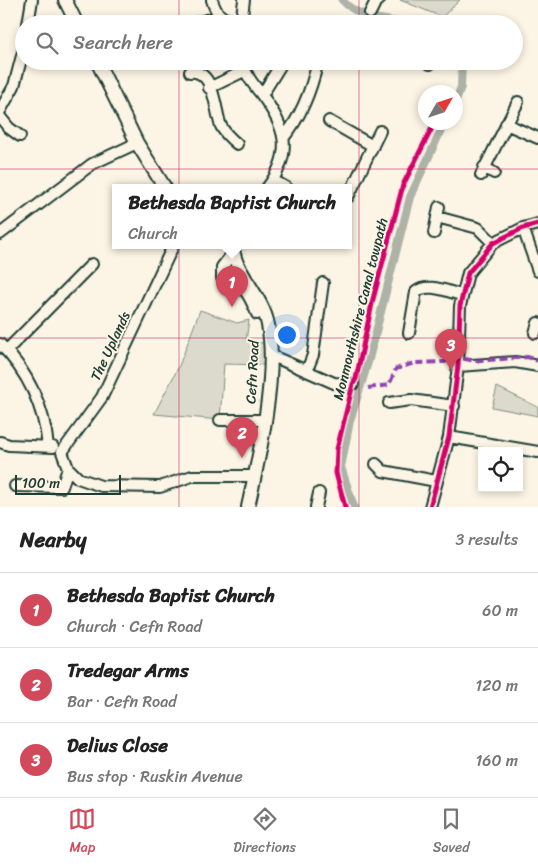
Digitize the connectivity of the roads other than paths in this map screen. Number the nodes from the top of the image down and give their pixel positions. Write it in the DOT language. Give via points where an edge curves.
graph roads {
  1 [pos="32,0"];
  2 [pos="65,0"];
  3 [pos="212,0"];
  4 [pos="244,0"];
  5 [pos="375,1"];
  6 [pos="370,13"];
  7 [pos="30,15"];
  8 [pos="72,15"];
  9 [pos="218,15"];
  10 [pos="242,15"];
  11 [pos="18,70"];
  12 [pos="101,70"];
  13 [pos="237,70"];
  14 [pos="246,70"];
  15 [pos="278,70"];
  16 [pos="316,70"];
  17 [pos="190,72"];
  18 [pos="210,88"];
  19 [pos="262,95"];
  20 [pos="518,102"];
  21 [pos="0,111"];
  22 [pos="0,117"];
  23 [pos="329,121"];
  24 [pos="506,124"];
  25 [pos="380,131"];
  26 [pos="20,136"];
  27 [pos="284,137"];
  28 [pos="538,138"];
  29 [pos="137,143"];
  30 [pos="237,144"];
  31 [pos="372,146"];
  32 [pos="494,173"];
  33 [pos="163,184"];
  34 [pos="270,184"];
  35 [pos="352,188"];
  36 [pos="538,224"];
  37 [pos="523,228"];
  38 [pos="434,233"];
  39 [pos="0,234"];
  40 [pos="493,243"];
  41 [pos="172,249"];
  42 [pos="232,250"];
  43 [pos="92,264"];
  44 [pos="538,271"];
  45 [pos="323,283"];
  46 [pos="462,295"];
  47 [pos="256,314"];
  48 [pos="409,333"];
  49 [pos="3,347"];
  50 [pos="270,355"];
  51 [pos="458,366"];
  52 [pos="538,366"];
  53 [pos="307,370"];
  54 [pos="353,384"];
  55 [pos="389,403"];
  56 [pos="454,406"];
  57 [pos="220,420"];
  58 [pos="264,420"];
  59 [pos="449,437"];
  60 [pos="0,442"];
  61 [pos="48,446"];
  62 [pos="62,452"];
  63 [pos="538,452"];
  64 [pos="376,464"];
  65 [pos="68,468"];
  66 [pos="255,476"];
  67 [pos="436,481"];
  68 [pos="15,486"];
  69 [pos="319,493"];
  70 [pos="248,507"];
  71 [pos="316,507"];
  72 [pos="430,507"];
  1 -- 7 [label="street"];
  2 -- 8 [label="main road"];
  3 -- 9 [label="street"];
  4 -- 10 [label="street"];
  5 -- 6 [label="street"];
  11 -- 21 [label="street"];
  12 -- 29 [label="main road"];
  13 -- 18 [label="street"];
  14 -- 19 [label="street"];
  15 -- 19 [label="street"];
  16 -- 27 [label="street" via="299,113"];
  17 -- 18 [label="street" via="203,76"];
  18 -- 30 [label="street" via="215,94 221,126"];
  19 -- 27 [label="street" via="281,124"];
  20 -- 24 [label="street"];
  22 -- 26 [label="street"];
  23 -- 31 [label="street"];
  24 -- 28 [label="street"];
  24 -- 32 [label="street" via="483,171"];
  25 -- 31 [label="street"];
  27 -- 34 [label="street" via="284,151"];
  29 -- 33 [label="main road"];
  29 -- 39 [label="street" via="92,164"];
  31 -- 35 [label="street"];
  36 -- 37 [label="street"];
  37 -- 40 [label="street"];
  37 -- 44 [label="street"];
  38 -- 40 [label="street" via="438,212 478,228"];
  40 -- 46 [label="street" via="468,273"];
  41 -- 62 [label="street, The Uplands" via="102,397"];
  42 -- 47 [label="street" via="222,267 222,276 233,277 238,282"];
  42 -- 50 [label="main road, Cefn Road" via="264,309"];
  43 -- 49 [label="street"];
  45 -- 53 [label="street" via="313,355"];
  46 -- 48 [label="street" via="426,286 420,288 416,292"];
  46 -- 51 [label="street"];
  49 -- 61 [label="street" via="23,372 40,406"];
  50 -- 53 [label="street"];
  50 -- 58 [label="main road, Cefn Road"];
  51 -- 52 [label="street" via="515,362"];
  51 -- 56 [label="street"];
  53 -- 54 [label="street" via="334,382"];
  55 -- 56 [label="street" via="411,400"];
  56 -- 59 [label="street"];
  57 -- 58 [label="street"];
  58 -- 66 [label="main road, Cefn Road" via="256,444"];
  59 -- 63 [label="street"];
  59 -- 67 [label="street"];
  60 -- 61 [label="street"];
  61 -- 62 [label="street"];
  62 -- 65 [label="street"];
  64 -- 67 [label="street" via="383,471"];
  65 -- 66 [label="street" via="78,478 102,486 134,488 160,487 192,476"];
  65 -- 68 [label="street" via="62,487"];
  66 -- 70 [label="main road, Cefn Road"];
  67 -- 72 [label="street"];
  69 -- 71 [label="street"];
}
